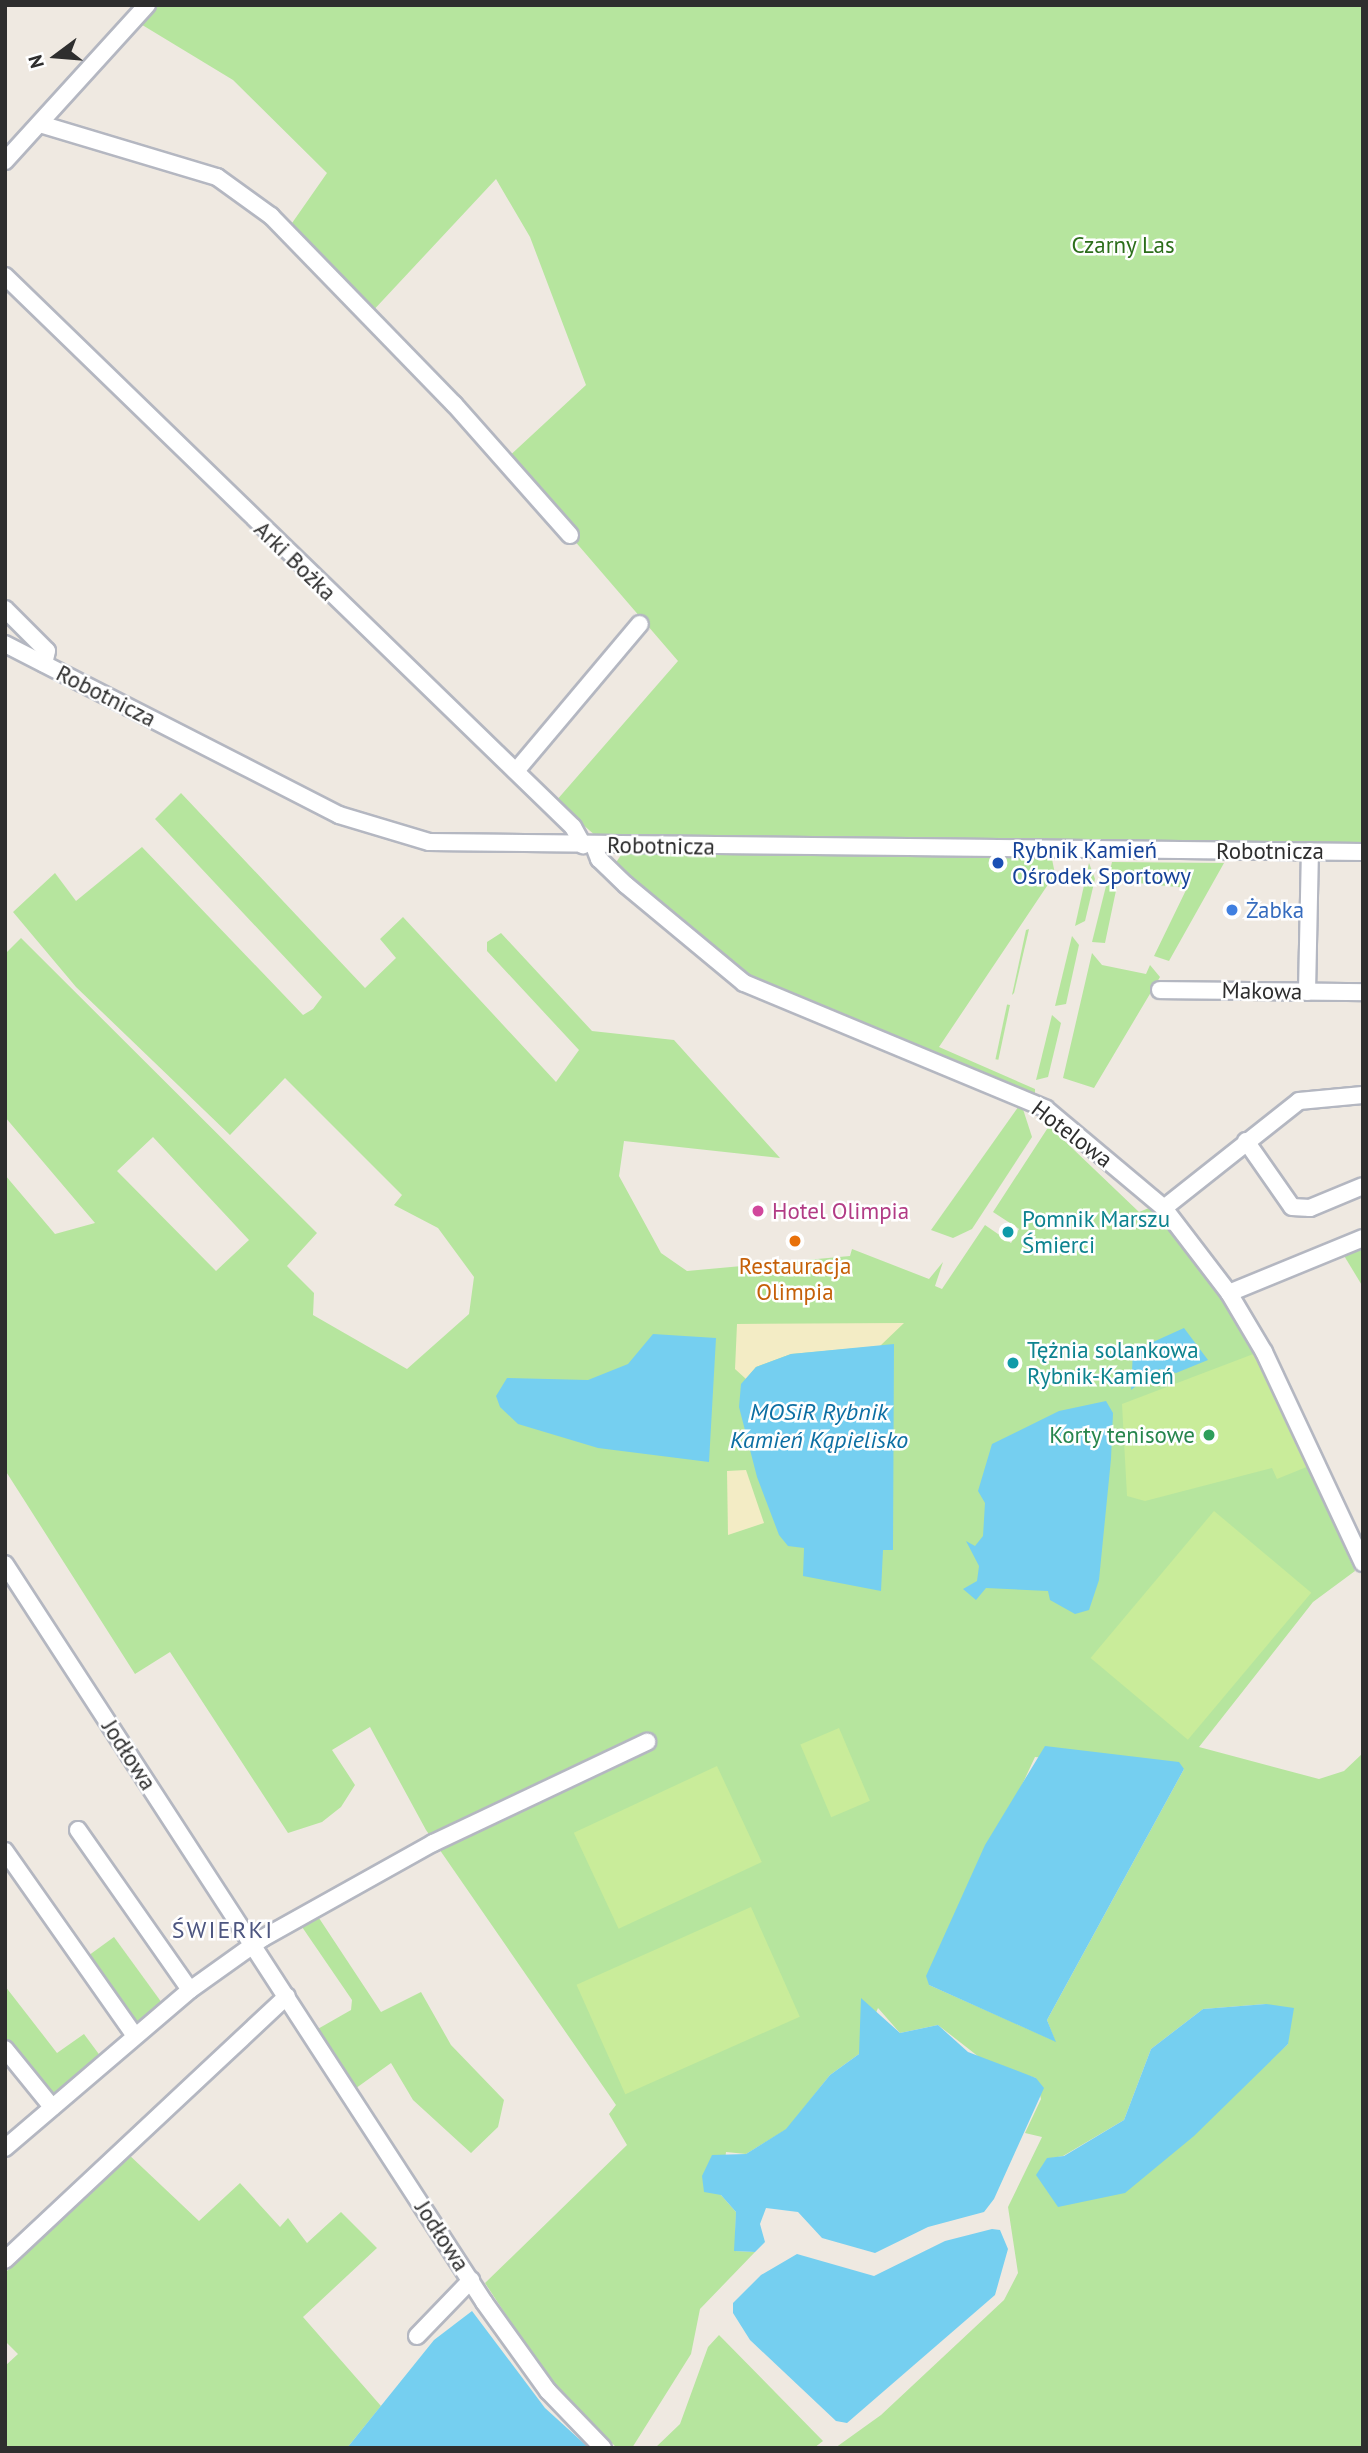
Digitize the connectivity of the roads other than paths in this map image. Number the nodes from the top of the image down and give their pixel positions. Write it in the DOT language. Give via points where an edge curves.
graph roads {
  1 [pos="147,5"];
  2 [pos="40,124"];
  3 [pos="5,162"];
  4 [pos="5,276"];
  5 [pos="570,535"];
  6 [pos="5,609"];
  7 [pos="640,624"];
  8 [pos="5,644"];
  9 [pos="44,664"];
  10 [pos="516,771"];
  11 [pos="589,846"];
  12 [pos="1310,851"];
  13 [pos="1363,852"];
  14 [pos="1160,990"];
  15 [pos="1307,992"];
  16 [pos="1363,992"];
  17 [pos="1363,1095"];
  18 [pos="1246,1140"];
  19 [pos="1363,1186"];
  20 [pos="1164,1208"];
  21 [pos="1363,1238"];
  22 [pos="1229,1293"];
  23 [pos="1363,1563"];
  24 [pos="5,1564"];
  25 [pos="647,1742"];
  26 [pos="78,1830"];
  27 [pos="5,1851"];
  28 [pos="253,1945"];
  29 [pos="190,1990"];
  30 [pos="287,1996"];
  31 [pos="135,2036"];
  32 [pos="5,2049"];
  33 [pos="52,2107"];
  34 [pos="5,2148"];
  35 [pos="5,2260"];
  36 [pos="471,2280"];
  37 [pos="417,2336"];
  38 [pos="603,2448"];
  1 -- 2 [label="street"];
  2 -- 3 [label="street"];
  2 -- 5 [label="street" via="218,177 271,216 454,404"];
  4 -- 10 [label="street, Arki Bożka"];
  6 -- 9 [label="street" via="47,650"];
  7 -- 10 [label="street"];
  8 -- 9 [label="street, Robotnicza"];
  9 -- 11 [label="street, Robotnicza" via="381,832 451,844"];
  10 -- 11 [label="street, Arki Bożka"];
  11 -- 12 [label="street, Robotnicza"];
  11 -- 20 [label="street, Hotelowa" via="626,885 744,983 1046,1109"];
  12 -- 13 [label="street, Robotnicza"];
  12 -- 15 [label="street"];
  14 -- 15 [label="street, Makowa"];
  15 -- 16 [label="street, Makowa"];
  17 -- 18 [label="street" via="1310,1096"];
  18 -- 19 [label="street" via="1300,1210"];
  18 -- 20 [label="street"];
  20 -- 22 [label="street, Hotelowa"];
  21 -- 22 [label="street"];
  22 -- 23 [label="street, Hotelowa" via="1294,1409"];
  24 -- 28 [label="street, Jodłowa"];
  25 -- 28 [label="street" via="433,1843"];
  26 -- 29 [label="street"];
  27 -- 31 [label="street"];
  28 -- 29 [label="street"];
  28 -- 30 [label="street, Jodłowa"];
  29 -- 31 [label="street"];
  30 -- 35 [label="street"];
  30 -- 36 [label="street, Jodłowa"];
  31 -- 33 [label="street"];
  32 -- 33 [label="street"];
  33 -- 34 [label="street"];
  36 -- 37 [label="street, Jodłowa"];
  36 -- 38 [label="street, Jodłowa" via="548,2392"];
}
